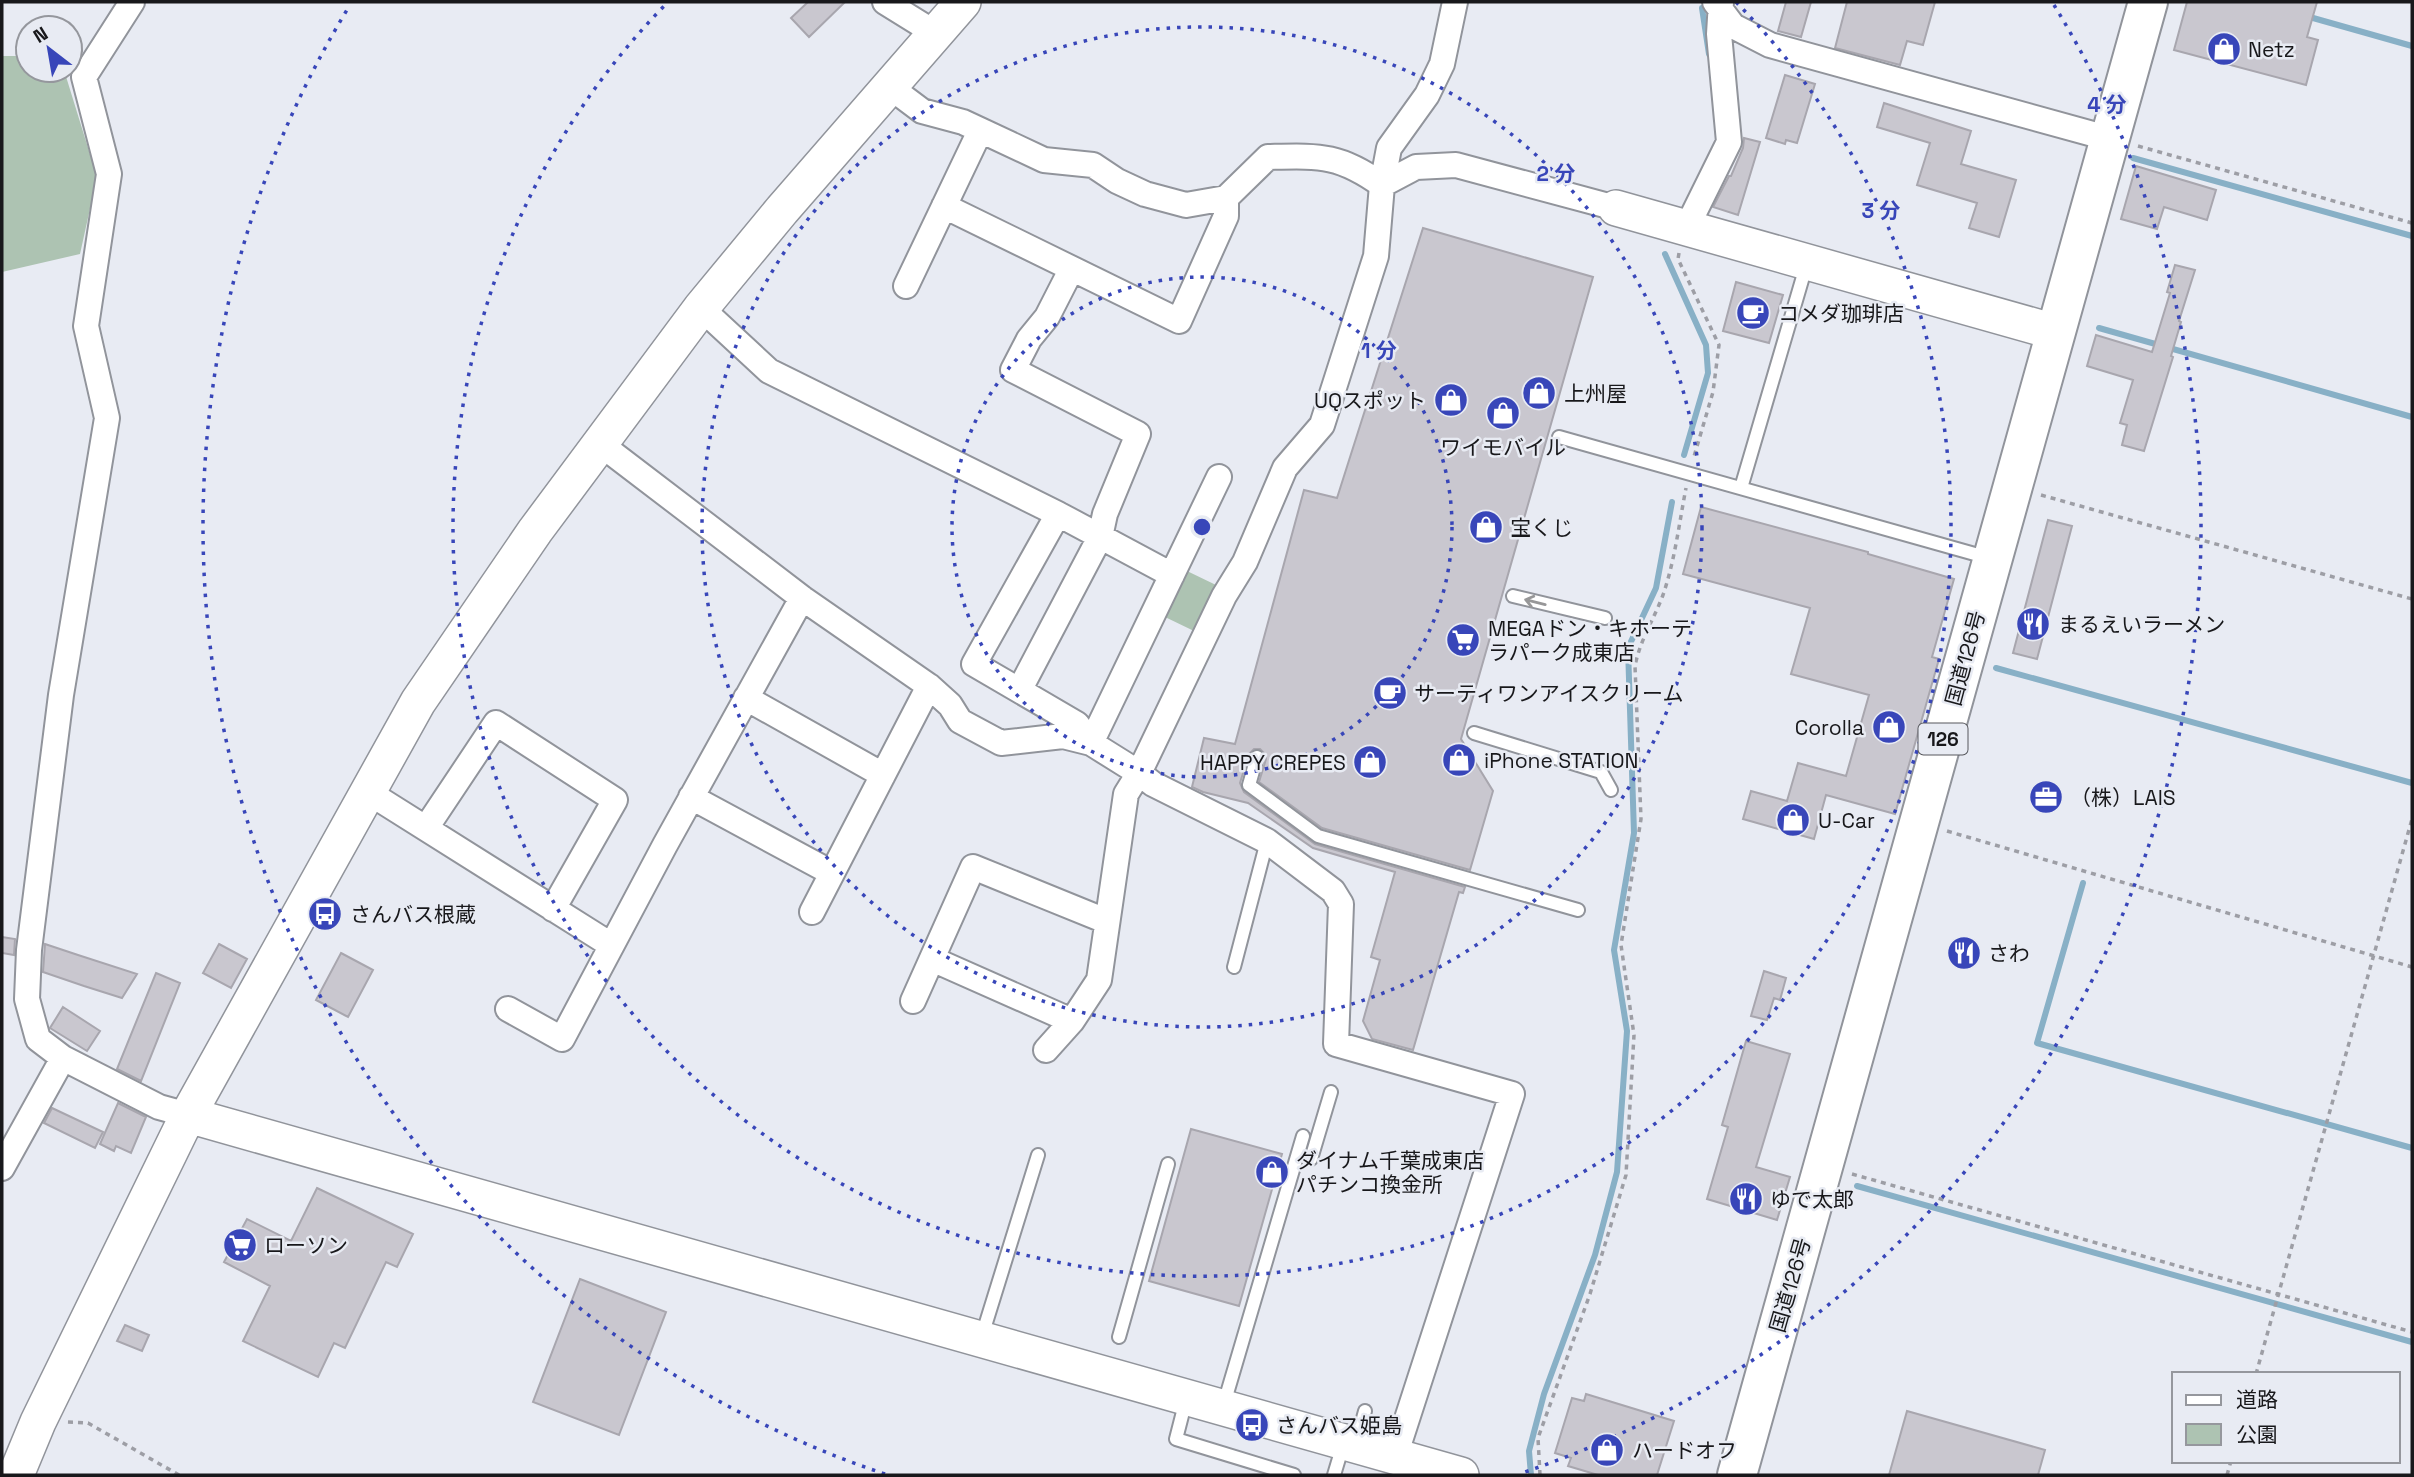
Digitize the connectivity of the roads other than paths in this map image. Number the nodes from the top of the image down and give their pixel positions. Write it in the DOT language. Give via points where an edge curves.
graph roads {
  1 [pos="132,2"];
  2 [pos="885,2"];
  3 [pos="963,2"];
  4 [pos="1455,2"];
  5 [pos="2148,2"];
  6 [pos="1718,4"];
  7 [pos="935,33"];
  8 [pos="890,87"];
  9 [pos="980,131"];
  10 [pos="2111,139"];
  11 [pos="1382,185"];
  12 [pos="1226,198"];
  13 [pos="944,206"];
  14 [pos="1616,208"];
  15 [pos="1686,229"];
  16 [pos="1807,263"];
  17 [pos="1071,270"];
  18 [pos="906,286"];
  19 [pos="701,308"];
  20 [pos="2056,332"];
  21 [pos="1559,437"];
  22 [pos="599,443"];
  23 [pos="1219,477"];
  24 [pos="1741,488"];
  25 [pos="1058,514"];
  26 [pos="1100,537"];
  27 [pos="1993,559"];
  28 [pos="1172,575"];
  29 [pos="1513,596"];
  30 [pos="802,598"];
  31 [pos="1605,618"];
  32 [pos="929,686"];
  33 [pos="1020,689"];
  34 [pos="746,698"];
  35 [pos="1474,733"];
  36 [pos="1091,743"];
  37 [pos="1257,757"];
  38 [pos="1139,773"];
  39 [pos="883,775"];
  40 [pos="1611,790"];
  41 [pos="368,792"];
  42 [pos="691,797"];
  43 [pos="426,828"];
  44 [pos="1267,841"];
  45 [pos="832,873"];
  46 [pos="553,909"];
  47 [pos="1578,910"];
  48 [pos="812,912"];
  49 [pos="1106,921"];
  50 [pos="611,945"];
  51 [pos="932,960"];
  52 [pos="1234,967"];
  53 [pos="913,1001"];
  54 [pos="508,1009"];
  55 [pos="1072,1021"];
  56 [pos="1045,1050"];
  57 [pos="64,1058"];
  58 [pos="1331,1092"];
  59 [pos="188,1115"];
  60 [pos="1303,1136"];
  61 [pos="1038,1155"];
  62 [pos="1311,1159"];
  63 [pos="1168,1164"];
  64 [pos="2,1168"];
  65 [pos="1119,1337"];
  66 [pos="981,1339"];
  67 [pos="1186,1397"];
  68 [pos="1223,1407"];
  69 [pos="1366,1411"];
  70 [pos="1350,1443"];
  71 [pos="1395,1456"];
  72 [pos="16,1475"];
  73 [pos="1294,1475"];
  74 [pos="1334,1475"];
  75 [pos="1461,1475"];
  76 [pos="1737,1475"];
  1 -- 57 [label="street" via="85,77 109,174 86,326 107,418 61,695 27,999 38,1040"];
  2 -- 7 [label="street"];
  3 -- 7 [label="street"];
  4 -- 11 [label="street" via="1442,64 1427,95 1390,148"];
  5 -- 10 [label="highway, 国道126号 / 126"];
  6 -- 10 [label="street" via="1733,26 1770,45"];
  6 -- 15 [label="street" via="1729,142"];
  7 -- 8 [label="street"];
  8 -- 9 [label="street" via="922,111"];
  8 -- 19 [label="street"];
  9 -- 12 [label="street" via="1044,160 1093,165 1145,194 1186,205"];
  9 -- 13 [label="street"];
  10 -- 20 [label="highway, 国道126号 / 126"];
  11 -- 12 [label="street" via="1358,168 1321,156 1268,157"];
  11 -- 14 [label="street" via="1416,167 1456,165"];
  11 -- 38 [label="street" via="1376,256 1322,425 1285,468 1245,562 1224,596"];
  12 -- 17 [label="street" via="1226,216 1179,321"];
  13 -- 17 [label="street"];
  13 -- 18 [label="street"];
  14 -- 15 [label="street"];
  15 -- 16 [label="street"];
  16 -- 20 [label="street"];
  16 -- 24 [label="lane"];
  17 -- 26 [label="street" via="1013,370 1138,434"];
  19 -- 22 [label="street"];
  19 -- 25 [label="street" via="769,371"];
  20 -- 27 [label="highway, 国道126号 / 126"];
  21 -- 24 [label="lane"];
  22 -- 30 [label="street"];
  22 -- 41 [label="street" via="418,702"];
  23 -- 28 [label="street"];
  24 -- 27 [label="lane"];
  25 -- 26 [label="street"];
  25 -- 33 [label="street" via="974,664"];
  26 -- 28 [label="street"];
  26 -- 33 [label="street"];
  27 -- 76 [label="highway, 国道126号 / 126"];
  28 -- 36 [label="street"];
  31 -- 29 [label="lane, one-way"];
  30 -- 32 [label="street"];
  30 -- 34 [label="street"];
  32 -- 36 [label="street" via="961,721 1001,743 1063,736"];
  32 -- 39 [label="street"];
  33 -- 36 [label="street" via="1077,724"];
  34 -- 39 [label="street"];
  34 -- 42 [label="street"];
  35 -- 40 [label="lane" via="1601,772"];
  36 -- 38 [label="street"];
  37 -- 47 [label="lane" via="1249,785 1318,836"];
  38 -- 44 [label="street"];
  38 -- 49 [label="street" via="1126,794"];
  39 -- 45 [label="street"];
  41 -- 43 [label="street"];
  41 -- 59 [label="street"];
  42 -- 45 [label="street"];
  42 -- 50 [label="street"];
  43 -- 46 [label="street"];
  43 -- 46 [label="street" via="496,723 615,800"];
  44 -- 52 [label="lane"];
  44 -- 71 [label="street" via="1334,891 1342,904 1336,1044 1512,1094"];
  45 -- 48 [label="street"];
  46 -- 50 [label="street"];
  49 -- 51 [label="street" via="974,867"];
  49 -- 55 [label="street" via="1100,980"];
  50 -- 54 [label="street" via="562,1039"];
  51 -- 53 [label="street"];
  51 -- 55 [label="street"];
  55 -- 56 [label="street"];
  57 -- 59 [label="street" via="159,1107"];
  57 -- 64 [label="street"];
  58 -- 62 [label="lane"];
  59 -- 66 [label="street"];
  59 -- 72 [label="street"];
  60 -- 68 [label="lane"];
  61 -- 66 [label="lane"];
  63 -- 65 [label="lane"];
  66 -- 67 [label="street"];
  67 -- 68 [label="street"];
  67 -- 73 [label="lane" via="1176,1439"];
  68 -- 70 [label="street"];
  69 -- 70 [label="lane"];
  70 -- 71 [label="street"];
  70 -- 74 [label="lane"];
  71 -- 75 [label="street"];
}
